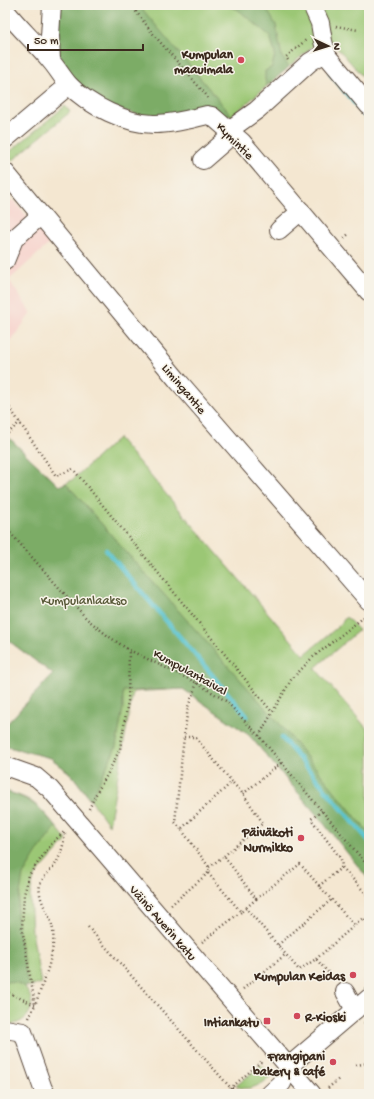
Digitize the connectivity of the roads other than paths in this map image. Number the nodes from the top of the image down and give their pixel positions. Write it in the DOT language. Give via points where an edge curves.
graph roads {
  1 [pos="52,5"];
  2 [pos="312,5"];
  3 [pos="7,17"];
  4 [pos="327,56"];
  5 [pos="51,61"];
  6 [pos="69,85"];
  7 [pos="369,106"];
  8 [pos="231,132"];
  9 [pos="5,139"];
  10 [pos="203,160"];
  11 [pos="5,172"];
  12 [pos="300,211"];
  13 [pos="41,215"];
  14 [pos="279,230"];
  15 [pos="6,261"];
  16 [pos="369,292"];
  17 [pos="369,601"];
  18 [pos="5,766"];
  19 [pos="345,992"];
  20 [pos="369,998"];
  21 [pos="355,1010"];
  22 [pos="5,1029"];
  23 [pos="288,1066"];
  24 [pos="320,1091"];
  25 [pos="46,1094"];
  26 [pos="270,1094"];
  1 -- 5 [label="street"];
  2 -- 4 [label="street" via="320,23"];
  3 -- 5 [label="street, Kymintie"];
  4 -- 7 [label="street"];
  4 -- 8 [label="street" via="320,56 310,62"];
  5 -- 6 [label="street, Kymintie"];
  6 -- 8 [label="street, Kymintie" via="89,102 122,117 178,130 207,115 212,116"];
  6 -- 9 [label="street"];
  8 -- 10 [label="street"];
  8 -- 12 [label="street, Kymintie"];
  11 -- 13 [label="street, Limingantie"];
  12 -- 14 [label="street"];
  12 -- 16 [label="street, Kymintie"];
  13 -- 15 [label="street" via="14,239"];
  13 -- 17 [label="street, Limingantie" via="179,382"];
  18 -- 23 [label="street, Väinö Auerin katu" via="36,777 50,789"];
  19 -- 21 [label="street"];
  20 -- 21 [label="street"];
  21 -- 23 [label="street"];
  22 -- 25 [label="street" via="23,1032"];
  23 -- 24 [label="street, Väinö Auerin katu"];
  23 -- 26 [label="street" via="282,1082"];
}
